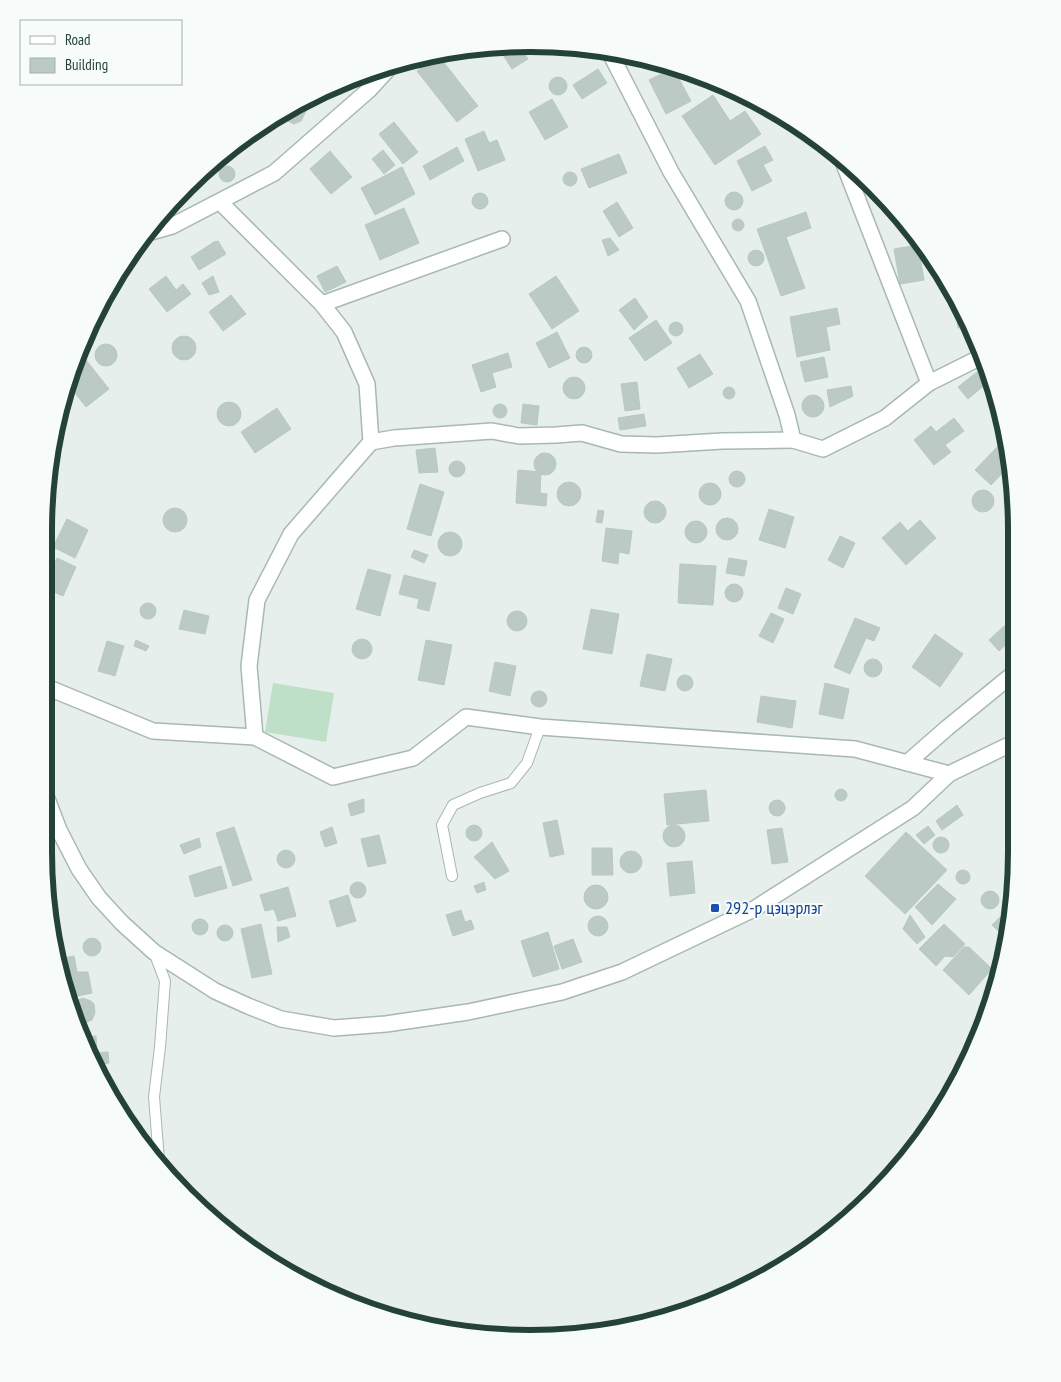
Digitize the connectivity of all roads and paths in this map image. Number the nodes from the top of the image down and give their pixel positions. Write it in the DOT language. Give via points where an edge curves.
graph roads {
  1 [pos="613,60"];
  2 [pos="381,77"];
  3 [pos="847,172"];
  4 [pos="220,202"];
  5 [pos="159,230"];
  6 [pos="502,239"];
  7 [pos="322,304"];
  8 [pos="976,359"];
  9 [pos="929,384"];
  10 [pos="794,440"];
  11 [pos="371,442"];
  12 [pos="1008,678"];
  13 [pos="52,689"];
  14 [pos="540,727"];
  15 [pos="255,737"];
  16 [pos="1008,745"];
  17 [pos="907,763"];
  18 [pos="948,774"];
  19 [pos="52,812"];
  20 [pos="452,876"];
  21 [pos="154,952"];
  22 [pos="158,1151"];
  1 -- 10 [label="street" via="671,172 748,301"];
  2 -- 4 [label="street" via="274,173"];
  3 -- 9 [label="street"];
  4 -- 5 [label="street"];
  4 -- 7 [label="street"];
  6 -- 7 [label="street"];
  7 -- 11 [label="street" via="344,332 367,384"];
  8 -- 9 [label="street"];
  9 -- 10 [label="street" via="885,418 823,449"];
  10 -- 11 [label="street" via="621,444 582,433 519,436 492,431"];
  11 -- 15 [label="street" via="291,534 257,600 249,666"];
  12 -- 17 [label="street"];
  13 -- 15 [label="street" via="153,731"];
  14 -- 15 [label="street" via="466,717 413,758 333,777"];
  14 -- 17 [label="street" via="855,749"];
  14 -- 20 [label="lane" via="527,763 511,783 453,805 442,825"];
  16 -- 18 [label="street"];
  17 -- 18 [label="street"];
  18 -- 21 [label="street" via="913,808 754,909 622,972 552,994 468,1012 334,1028 281,1019 248,1006 215,991"];
  19 -- 21 [label="street" via="79,869 99,898"];
  21 -- 22 [label="lane" via="165,982 154,1097"];
}
